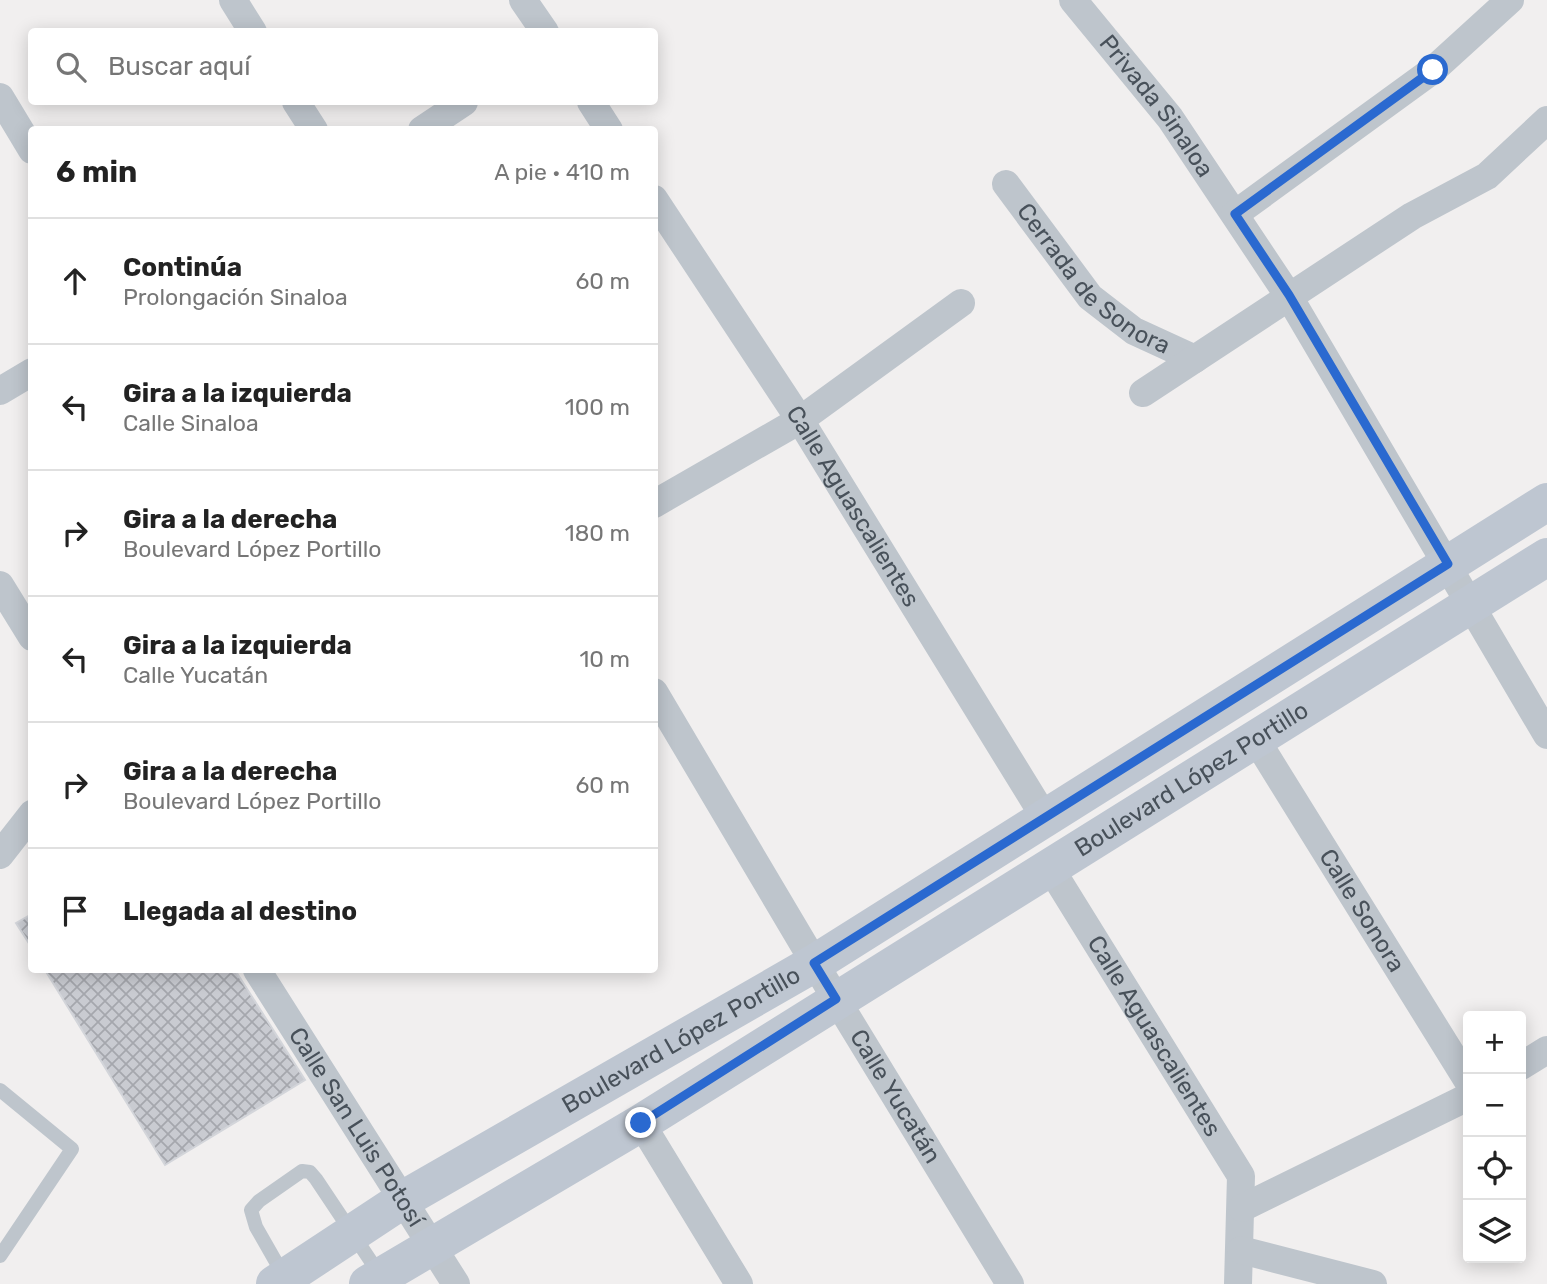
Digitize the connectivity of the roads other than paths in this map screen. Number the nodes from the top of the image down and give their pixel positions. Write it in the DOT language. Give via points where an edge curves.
graph roads {
  1 [pos="233,0"];
  2 [pos="523,0"];
  3 [pos="1073,0"];
  4 [pos="1510,0"];
  5 [pos="250,28"];
  6 [pos="542,28"];
  7 [pos="0,96"];
  8 [pos="298,105"];
  9 [pos="460,105"];
  10 [pos="593,105"];
  11 [pos="1547,120"];
  12 [pos="311,126"];
  13 [pos="428,126"];
  14 [pos="606,126"];
  15 [pos="28,143"];
  16 [pos="1006,184"];
  17 [pos="658,205"];
  18 [pos="1235,214"];
  19 [pos="1289,295"];
  20 [pos="961,303"];
  21 [pos="1195,359"];
  22 [pos="28,374"];
  23 [pos="0,391"];
  24 [pos="1143,393"];
  25 [pos="800,421"];
  26 [pos="658,502"];
  27 [pos="1547,502"];
  28 [pos="1547,557"];
  29 [pos="1448,564"];
  30 [pos="0,585"];
  31 [pos="1469,606"];
  32 [pos="28,631"];
  33 [pos="658,699"];
  34 [pos="1547,735"];
  35 [pos="1255,738"];
  36 [pos="1045,818"];
  37 [pos="28,819"];
  38 [pos="0,855"];
  39 [pos="1049,866"];
  40 [pos="814,963"];
  41 [pos="259,973"];
  42 [pos="836,999"];
  43 [pos="689,1034"];
  44 [pos="1547,1050"];
  45 [pos="1526,1065"];
  46 [pos="1526,1070"];
  47 [pos="1464,1074"];
  48 [pos="714,1076"];
  49 [pos="1547,1077"];
  50 [pos="0,1090"];
  51 [pos="1463,1099"];
  52 [pos="641,1123"];
  53 [pos="404,1199"];
  54 [pos="1242,1208"];
  55 [pos="351,1232"];
  56 [pos="433,1246"];
  57 [pos="1241,1250"];
  58 [pos="0,1256"];
  59 [pos="374,1280"];
  60 [pos="279,1281"];
  61 [pos="456,1284"];
  62 [pos="739,1284"];
  63 [pos="1010,1284"];
  64 [pos="1238,1284"];
  65 [pos="1373,1284"];
  1 -- 5 [label="street"];
  2 -- 6 [label="street"];
  3 -- 18 [label="street, Privada Sinaloa" via="1170,118"];
  4 -- 18 [label="street" via="1433,70"];
  7 -- 15 [label="street"];
  8 -- 12 [label="street"];
  9 -- 13 [label="street"];
  10 -- 14 [label="street"];
  11 -- 19 [label="street" via="1487,176 1412,216"];
  16 -- 21 [label="street, Cerrada de Sonora" via="1090,298 1134,331"];
  17 -- 25 [label="street, Calle Aguascalientes"];
  18 -- 19 [label="street, Privada Sinaloa"];
  19 -- 21 [label="street"];
  19 -- 29 [label="street, Privada Sinaloa"];
  20 -- 25 [label="street"];
  21 -- 24 [label="street"];
  22 -- 23 [label="street"];
  25 -- 26 [label="street"];
  25 -- 36 [label="street, Calle Aguascalientes"];
  27 -- 29 [label="main road, Boulevard López Portillo"];
  28 -- 31 [label="main road, Boulevard López Portillo"];
  29 -- 31 [label="street, Privada Sinaloa"];
  29 -- 36 [label="main road, Boulevard López Portillo"];
  30 -- 32 [label="street"];
  31 -- 34 [label="street, Privada Sinaloa"];
  31 -- 35 [label="main road, Boulevard López Portillo"];
  33 -- 40 [label="street, Calle Yucatán"];
  35 -- 39 [label="main road, Boulevard López Portillo"];
  35 -- 47 [label="street, Calle Sonora"];
  36 -- 40 [label="main road, Boulevard López Portillo"];
  37 -- 38 [label="street"];
  39 -- 42 [label="main road, Boulevard López Portillo"];
  39 -- 54 [label="street, Calle Aguascalientes" via="1241,1176"];
  40 -- 42 [label="street, Calle Yucatán"];
  40 -- 43 [label="main road, Boulevard López Portillo"];
  41 -- 53 [label="street, Calle San Luis Potosí"];
  42 -- 48 [label="main road, Boulevard López Portillo"];
  42 -- 63 [label="street, Calle Yucatán"];
  43 -- 48 [label="main road"];
  43 -- 53 [label="main road, Boulevard López Portillo"];
  44 -- 45 [label="street"];
  46 -- 49 [label="street"];
  48 -- 52 [label="main road, Boulevard López Portillo"];
  50 -- 58 [label="lane" via="72,1149"];
  51 -- 54 [label="street"];
  52 -- 56 [label="main road, Boulevard López Portillo"];
  52 -- 62 [label="street"];
  53 -- 55 [label="main road, Boulevard López Portillo"];
  53 -- 56 [label="street, Calle San Luis Potosí"];
  54 -- 57 [label="street, Calle Aguascalientes"];
  55 -- 59 [label="lane"];
  55 -- 60 [label="main road, Boulevard López Portillo"];
  55 -- 60 [label="lane" via="310,1172 302,1171 251,1210"];
  56 -- 59 [label="main road, Boulevard López Portillo"];
  56 -- 61 [label="street, Calle San Luis Potosí"];
  57 -- 64 [label="street, Calle Aguascalientes"];
  57 -- 65 [label="street"];
}
